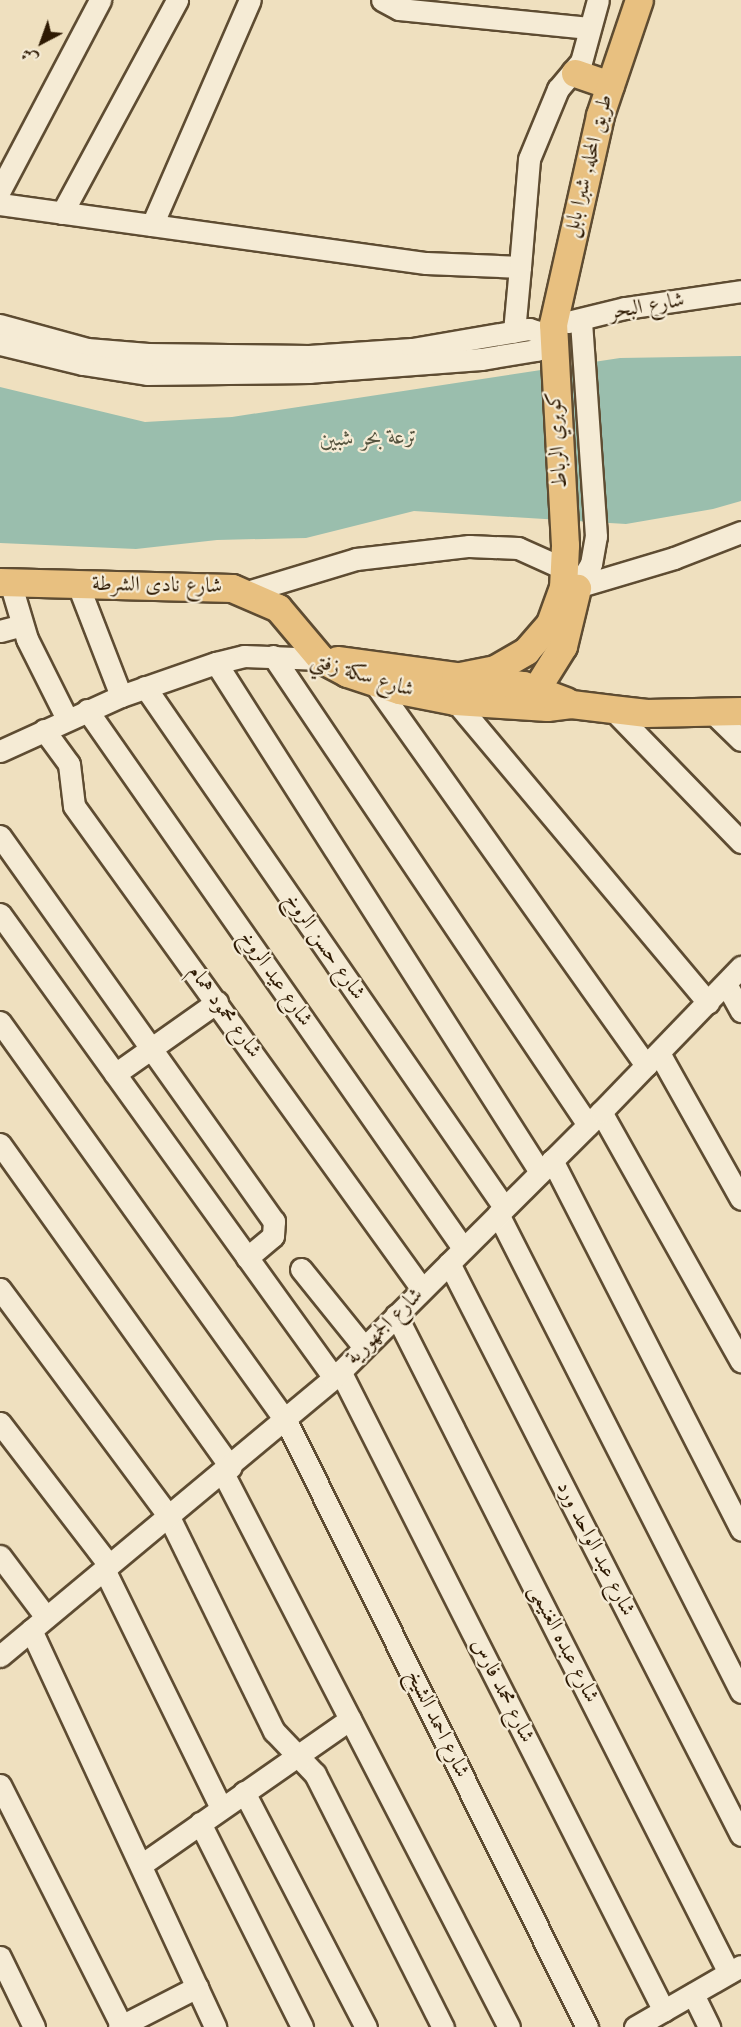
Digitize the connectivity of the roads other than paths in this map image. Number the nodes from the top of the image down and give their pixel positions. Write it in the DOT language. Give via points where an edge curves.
graph roads {
  1 [pos="100,0"];
  2 [pos="177,0"];
  3 [pos="250,0"];
  4 [pos="382,0"];
  5 [pos="598,0"];
  6 [pos="639,0"];
  7 [pos="589,28"];
  8 [pos="591,79"];
  9 [pos="0,190"];
  10 [pos="0,204"];
  11 [pos="62,213"];
  12 [pos="152,225"];
  13 [pos="520,267"];
  14 [pos="741,291"];
  15 [pos="581,320"];
  16 [pos="0,325"];
  17 [pos="514,333"];
  18 [pos="552,338"];
  19 [pos="0,344"];
  20 [pos="741,532"];
  21 [pos="568,558"];
  22 [pos="5,582"];
  23 [pos="78,585"];
  24 [pos="247,592"];
  25 [pos="22,625"];
  26 [pos="0,632"];
  27 [pos="273,656"];
  28 [pos="321,659"];
  29 [pos="216,663"];
  30 [pos="375,684"];
  31 [pos="145,687"];
  32 [pos="455,689"];
  33 [pos="121,696"];
  34 [pos="533,697"];
  35 [pos="87,710"];
  36 [pos="613,710"];
  37 [pos="741,711"];
  38 [pos="713,713"];
  39 [pos="67,719"];
  40 [pos="44,730"];
  41 [pos="741,740"];
  42 [pos="0,751"];
  43 [pos="0,836"];
  44 [pos="741,842"];
  45 [pos="0,914"];
  46 [pos="741,967"];
  47 [pos="726,984"];
  48 [pos="217,1002"];
  49 [pos="708,1003"];
  50 [pos="741,1011"];
  51 [pos="0,1022"];
  52 [pos="152,1049"];
  53 [pos="653,1059"];
  54 [pos="115,1074"];
  55 [pos="595,1119"];
  56 [pos="0,1144"];
  57 [pos="546,1166"];
  58 [pos="741,1199"];
  59 [pos="501,1211"];
  60 [pos="456,1255"];
  61 [pos="247,1258"];
  62 [pos="301,1269"];
  63 [pos="0,1289"];
  64 [pos="422,1289"];
  65 [pos="396,1315"];
  66 [pos="364,1347"];
  67 [pos="741,1361"];
  68 [pos="337,1374"];
  69 [pos="286,1421"];
  70 [pos="0,1423"];
  71 [pos="226,1470"];
  72 [pos="168,1515"];
  73 [pos="741,1529"];
  74 [pos="0,1556"];
  75 [pos="107,1567"];
  76 [pos="39,1623"];
  77 [pos="0,1656"];
  78 [pos="741,1692"];
  79 [pos="350,1719"];
  80 [pos="295,1756"];
  81 [pos="0,1785"];
  82 [pos="244,1792"];
  83 [pos="221,1808"];
  84 [pos="200,1822"];
  85 [pos="741,1835"];
  86 [pos="141,1865"];
  87 [pos="0,1957"];
  88 [pos="735,1969"];
  89 [pos="197,1987"];
  90 [pos="693,1994"];
  91 [pos="664,2011"];
  92 [pos="121,2026"];
  93 [pos="34,2027"];
  94 [pos="216,2027"];
  95 [pos="302,2027"];
  96 [pos="366,2027"];
  97 [pos="443,2027"];
  98 [pos="509,2027"];
  99 [pos="587,2027"];
  100 [pos="635,2027"];
  101 [pos="709,2027"];
  1 -- 9 [label="street"];
  2 -- 11 [label="street"];
  3 -- 12 [label="street"];
  4 -- 7 [label="street" via="399,9"];
  5 -- 7 [label="street"];
  6 -- 8 [label="main road, طريق المحله, شبرا بابل"];
  7 -- 8 [label="street"];
  8 -- 13 [label="street" via="558,89 529,159"];
  8 -- 18 [label="main road, طريق المحله, شبرا بابل"];
  10 -- 11 [label="street"];
  11 -- 12 [label="street"];
  12 -- 13 [label="street" via="426,263"];
  13 -- 17 [label="street"];
  14 -- 15 [label="street, شارع البحر" via="625,308"];
  15 -- 18 [label="street, شارع البحر"];
  15 -- 21 [label="street" via="596,536 591,564"];
  16 -- 17 [label="street" via="87,349 147,354 309,356 412,349"];
  17 -- 18 [label="street" via="530,329"];
  18 -- 19 [label="street" via="536,350 481,359 310,372 147,374"];
  18 -- 21 [label="main road, كوبري الرباط"];
  20 -- 21 [label="street" via="674,558"];
  21 -- 24 [label="street" via="518,548 469,546 356,559"];
  21 -- 32 [label="main road" via="558,606 539,638 526,651"];
  21 -- 34 [label="main road" via="563,646"];
  22 -- 23 [label="main road, شارع نادى الشرطة"];
  22 -- 25 [label="street"];
  23 -- 24 [label="main road, شارع نادى الشرطة" via="215,586"];
  23 -- 33 [label="street"];
  24 -- 28 [label="main road, شارع نادى الشرطة" via="278,608"];
  25 -- 26 [label="street"];
  25 -- 39 [label="street"];
  27 -- 28 [label="street, شارع سكة زفتي"];
  27 -- 29 [label="street, شارع سكة زفتي" via="244,656"];
  27 -- 55 [label="street"];
  28 -- 30 [label="main road, شارع سكة زفتي"];
  28 -- 32 [label="main road" via="363,661"];
  29 -- 31 [label="street, شارع سكة زفتي"];
  29 -- 57 [label="street"];
  30 -- 32 [label="main road, شارع سكة زفتي"];
  30 -- 53 [label="street"];
  31 -- 33 [label="street, شارع سكة زفتي"];
  31 -- 59 [label="street, شارع حسن الروخ"];
  32 -- 34 [label="main road, شارع سكة زفتي"];
  32 -- 49 [label="street"];
  33 -- 35 [label="street, شارع سكة زفتي"];
  34 -- 36 [label="main road, شارع سكة زفتي"];
  35 -- 39 [label="street, شارع سكة زفتي"];
  35 -- 60 [label="street, شارع عيد الروخ"];
  36 -- 38 [label="main road, شارع سكة زفتي"];
  36 -- 44 [label="street"];
  37 -- 38 [label="main road, شارع سكة زفتي"];
  38 -- 41 [label="street"];
  39 -- 40 [label="street, شارع سكة زفتي"];
  40 -- 42 [label="street, شارع سكة زفتي"];
  40 -- 48 [label="street, شارع محمود همام" via="69,765 74,806"];
  43 -- 52 [label="street"];
  45 -- 54 [label="street, شارع محمد فارس"];
  46 -- 47 [label="street, شارع الجمهورية"];
  47 -- 49 [label="street, شارع الجمهورية"];
  47 -- 50 [label="street"];
  48 -- 52 [label="street"];
  48 -- 64 [label="street, شارع محمود همام"];
  49 -- 53 [label="street, شارع الجمهورية"];
  51 -- 69 [label="street, شارع احمد الشيخ"];
  52 -- 54 [label="street"];
  52 -- 61 [label="street" via="274,1221 273,1236"];
  53 -- 55 [label="street, شارع الجمهورية"];
  53 -- 58 [label="street"];
  54 -- 61 [label="street, شارع محمد فارس"];
  55 -- 57 [label="street, شارع الجمهورية"];
  55 -- 67 [label="street"];
  56 -- 71 [label="street"];
  57 -- 59 [label="street, شارع الجمهورية"];
  57 -- 73 [label="street"];
  59 -- 60 [label="street, شارع الجمهورية"];
  59 -- 78 [label="street, شارع حسن الروخ"];
  60 -- 64 [label="street, شارع الجمهورية"];
  60 -- 85 [label="street, شارع عبد الواحد ورد"];
  61 -- 68 [label="street, شارع محمد فارس"];
  62 -- 66 [label="street"];
  63 -- 72 [label="street"];
  64 -- 65 [label="street, شارع الجمهورية"];
  65 -- 66 [label="street, شارع الجمهورية"];
  65 -- 88 [label="street, شارع عبده الغنيمى"];
  66 -- 68 [label="street, شارع الجمهورية"];
  68 -- 69 [label="street, شارع الجمهورية"];
  68 -- 91 [label="street, شارع محمد فارس"];
  69 -- 71 [label="street, شارع الجمهورية"];
  69 -- 99 [label="street, شارع احمد الشيخ"];
  70 -- 75 [label="street"];
  71 -- 72 [label="street, شارع الجمهورية"];
  71 -- 79 [label="street"];
  72 -- 75 [label="street, شارع الجمهورية"];
  72 -- 80 [label="street" via="274,1731"];
  74 -- 76 [label="street"];
  75 -- 76 [label="street, شارع الجمهورية"];
  75 -- 83 [label="street"];
  76 -- 77 [label="street, شارع الجمهورية"];
  76 -- 86 [label="street"];
  79 -- 80 [label="street"];
  79 -- 98 [label="street"];
  80 -- 82 [label="street"];
  80 -- 97 [label="street" via="315,1774"];
  81 -- 92 [label="street"];
  82 -- 83 [label="street"];
  82 -- 96 [label="street"];
  83 -- 84 [label="street"];
  84 -- 86 [label="street"];
  84 -- 95 [label="street"];
  86 -- 89 [label="street"];
  87 -- 93 [label="street"];
  88 -- 90 [label="street"];
  89 -- 92 [label="street"];
  89 -- 94 [label="street"];
  90 -- 91 [label="street"];
  90 -- 101 [label="street"];
  91 -- 100 [label="street"];
}
